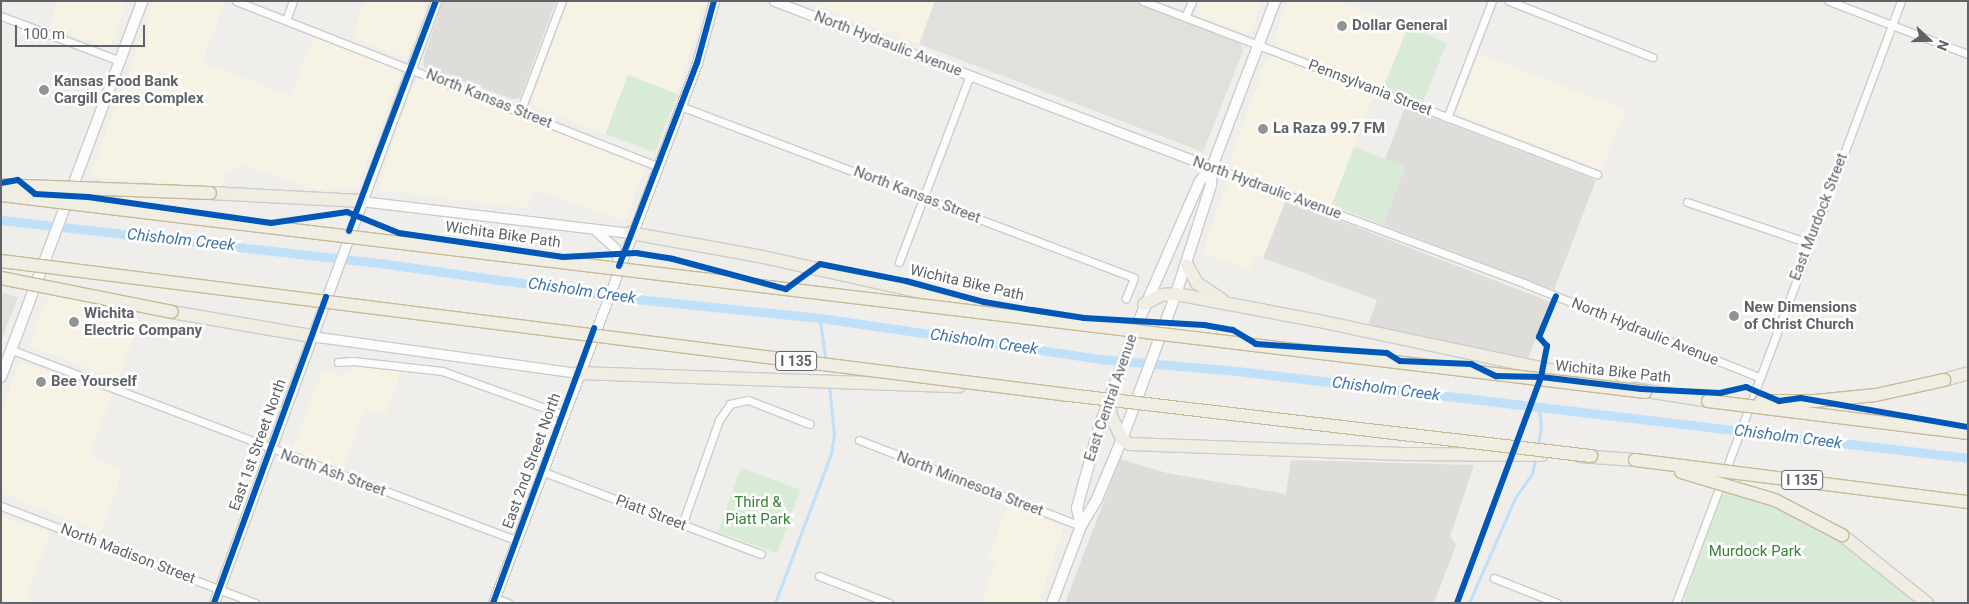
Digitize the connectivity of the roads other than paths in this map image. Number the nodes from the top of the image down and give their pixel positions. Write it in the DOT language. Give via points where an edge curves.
graph roads {
  1 [pos="142,1"];
  2 [pos="236,1"];
  3 [pos="293,1"];
  4 [pos="436,1"];
  5 [pos="562,1"];
  6 [pos="714,1"];
  7 [pos="774,1"];
  8 [pos="1143,1"];
  9 [pos="1192,1"];
  10 [pos="1275,1"];
  11 [pos="1492,1"];
  12 [pos="1509,1"];
  13 [pos="1829,1"];
  14 [pos="1901,1"];
  15 [pos="1,16"];
  16 [pos="1186,17"];
  17 [pos="286,20"];
  18 [pos="1891,25"];
  19 [pos="1259,45"];
  20 [pos="1968,54"];
  21 [pos="1652,57"];
  22 [pos="120,61"];
  23 [pos="412,68"];
  24 [pos="970,75"];
  25 [pos="680,106"];
  26 [pos="520,112"];
  27 [pos="1448,118"];
  28 [pos="657,166"];
  29 [pos="1212,167"];
  30 [pos="1597,174"];
  31 [pos="1,185"];
  32 [pos="1,195"];
  33 [pos="924,197"];
  34 [pos="361,201"];
  35 [pos="1687,202"];
  36 [pos="593,228"];
  37 [pos="630,233"];
  38 [pos="1809,243"];
  39 [pos="1,261"];
  40 [pos="900,262"];
  41 [pos="1187,265"];
  42 [pos="619,266"];
  43 [pos="1,278"];
  44 [pos="1176,294"];
  45 [pos="1126,298"];
  46 [pos="1144,304"];
  47 [pos="1268,312"];
  48 [pos="1073,326"];
  49 [pos="311,336"];
  50 [pos="12,350"];
  51 [pos="338,362"];
  52 [pos="578,373"];
  53 [pos="1968,373"];
  54 [pos="1,377"];
  55 [pos="1759,378"];
  56 [pos="1017,388"];
  57 [pos="1644,392"];
  58 [pos="1112,394"];
  59 [pos="1708,402"];
  60 [pos="562,414"];
  61 [pos="810,424"];
  62 [pos="1968,433"];
  63 [pos="1122,439"];
  64 [pos="859,440"];
  65 [pos="270,449"];
  66 [pos="1591,456"];
  67 [pos="1635,460"];
  68 [pos="541,471"];
  69 [pos="1968,502"];
  70 [pos="1,506"];
  71 [pos="682,525"];
  72 [pos="1081,526"];
  73 [pos="516,540"];
  74 [pos="761,554"];
  75 [pos="819,576"];
  76 [pos="1494,578"];
  77 [pos="219,589"];
  78 [pos="494,600"];
  79 [pos="214,603"];
  80 [pos="255,603"];
  81 [pos="508,603"];
  82 [pos="889,603"];
  83 [pos="1052,603"];
  84 [pos="1557,603"];
  85 [pos="1676,603"];
  86 [pos="1927,603"];
  1 -- 22 [label="main road"];
  2 -- 17 [label="street, North Kansas Street"];
  3 -- 17 [label="street"];
  4 -- 23 [label="street, East 1st Street North"];
  5 -- 26 [label="street"];
  6 -- 25 [label="street, East 2nd Street North" via="697,63"];
  7 -- 24 [label="street, North Hydraulic Avenue"];
  8 -- 16 [label="street, Pennsylvania Street"];
  9 -- 16 [label="street"];
  10 -- 19 [label="main road, East Central Avenue"];
  11 -- 27 [label="street"];
  12 -- 21 [label="street"];
  13 -- 18 [label="street"];
  14 -- 18 [label="street, East Murdock Street"];
  15 -- 22 [label="street"];
  16 -- 19 [label="street, Pennsylvania Street"];
  17 -- 23 [label="street, North Kansas Street"];
  18 -- 20 [label="street"];
  18 -- 38 [label="street, East Murdock Street"];
  19 -- 27 [label="street, Pennsylvania Street"];
  19 -- 29 [label="main road, East Central Avenue"];
  22 -- 50 [label="main road"];
  23 -- 26 [label="street, North Kansas Street"];
  23 -- 34 [label="street, East 1st Street North"];
  24 -- 29 [label="street, North Hydraulic Avenue"];
  24 -- 33 [label="street"];
  25 -- 28 [label="street, East 2nd Street North"];
  25 -- 33 [label="street, North Kansas Street"];
  26 -- 28 [label="street, North Kansas Street"];
  27 -- 30 [label="street, Pennsylvania Street"];
  28 -- 37 [label="street, East 2nd Street North"];
  29 -- 41 [label="main road, East Central Avenue" via="1211,185"];
  29 -- 46 [label="main road, East Central Avenue" via="1200,181"];
  29 -- 55 [label="street, North Hydraulic Avenue" via="1526,284"];
  31 -- 34 [label="highway, bridge"];
  32 -- 48 [label="highway, bridge" via="510,254"];
  33 -- 40 [label="street"];
  33 -- 45 [label="street, North Kansas Street" via="1134,278"];
  34 -- 36 [label="street"];
  34 -- 49 [label="street, East 1st Street North"];
  35 -- 38 [label="street"];
  36 -- 37 [label="street"];
  36 -- 42 [label="street" via="615,248"];
  37 -- 42 [label="street, East 2nd Street North"];
  37 -- 48 [label="highway, bridge" via="763,257"];
  38 -- 55 [label="street, East Murdock Street"];
  39 -- 56 [label="highway, I 135, bridge"];
  41 -- 44 [label="main road, East Central Avenue"];
  41 -- 47 [label="highway" via="1192,279 1211,294"];
  42 -- 52 [label="street, East 2nd Street North"];
  43 -- 49 [label="highway, bridge"];
  44 -- 46 [label="highway" via="1162,295"];
  44 -- 47 [label="highway"];
  44 -- 63 [label="main road, East Central Avenue"];
  46 -- 58 [label="main road, East Central Avenue"];
  47 -- 57 [label="highway, bridge" via="1319,320"];
  48 -- 57 [label="highway, bridge"];
  49 -- 52 [label="street"];
  49 -- 65 [label="street, East 1st Street North"];
  50 -- 54 [label="main road"];
  50 -- 65 [label="street, North Ash Street"];
  51 -- 60 [label="street" via="442,370"];
  52 -- 56 [label="highway, bridge"];
  52 -- 60 [label="street, East 2nd Street North"];
  53 -- 59 [label="highway, bridge" via="1876,396"];
  55 -- 85 [label="street, East Murdock Street"];
  56 -- 66 [label="highway, I 135, bridge"];
  57 -- 59 [label="highway"];
  58 -- 63 [label="highway" via="1110,414"];
  58 -- 72 [label="main road, East Central Avenue" via="1099,427 1077,508"];
  59 -- 62 [label="highway, bridge"];
  60 -- 68 [label="street, East 2nd Street North"];
  61 -- 71 [label="street" via="748,400 736,401 719,420"];
  63 -- 66 [label="highway, bridge" via="1130,444 1259,450"];
  63 -- 72 [label="main road, East Central Avenue" via="1097,499"];
  64 -- 72 [label="street, North Minnesota Street"];
  65 -- 73 [label="street, North Ash Street"];
  65 -- 77 [label="street, East 1st Street North"];
  66 -- 67 [label="highway, I 135"];
  67 -- 69 [label="highway, I 135, bridge"];
  67 -- 86 [label="highway, bridge" via="1768,498 1842,535"];
  68 -- 71 [label="street, Piatt Street"];
  68 -- 73 [label="street, East 2nd Street North"];
  70 -- 77 [label="street, North Madison Street"];
  71 -- 74 [label="street, Piatt Street"];
  72 -- 83 [label="main road, East Central Avenue"];
  73 -- 78 [label="street, East 2nd Street North"];
  75 -- 82 [label="street"];
  76 -- 84 [label="street"];
  77 -- 79 [label="street, East 1st Street North"];
  77 -- 80 [label="street, North Madison Street"];
  78 -- 81 [label="street"];
}
